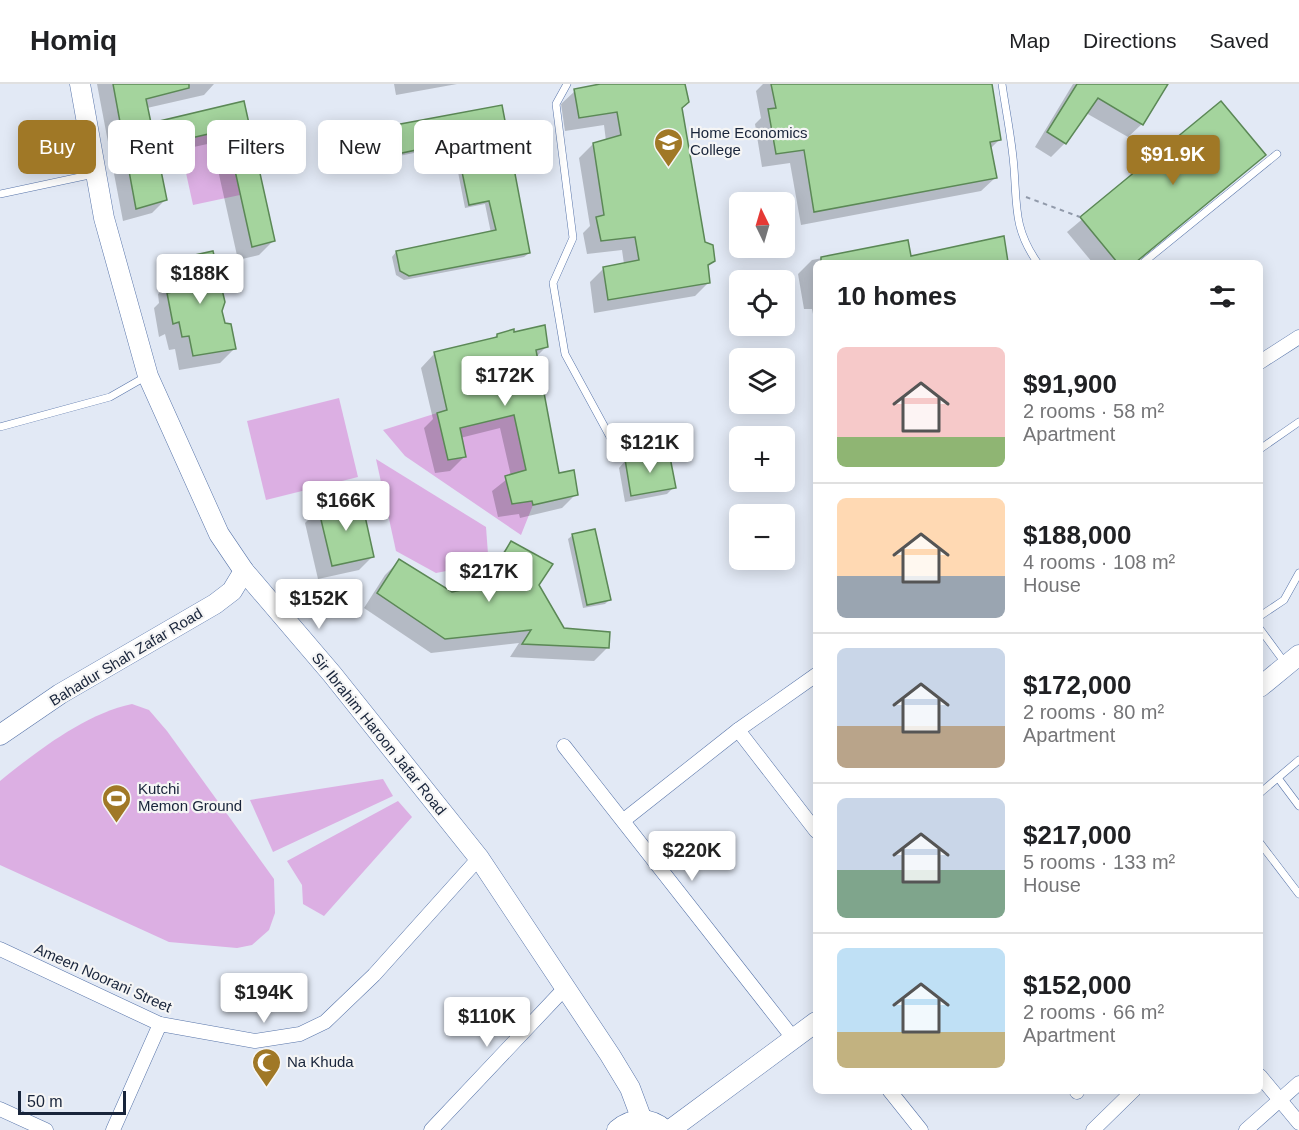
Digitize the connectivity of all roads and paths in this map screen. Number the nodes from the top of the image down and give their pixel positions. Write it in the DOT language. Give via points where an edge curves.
graph roads {
  1 [pos="567,84"];
  2 [pos="1002,84"];
  3 [pos="83,87"];
  4 [pos="1277,154"];
  5 [pos="97,173"];
  6 [pos="1015,193"];
  7 [pos="0,194"];
  8 [pos="1080,217"];
  9 [pos="1036,260"];
  10 [pos="1146,260"];
  11 [pos="1299,337"];
  12 [pos="1263,360"];
  13 [pos="148,376"];
  14 [pos="1299,422"];
  15 [pos="0,427"];
  16 [pos="615,446"];
  17 [pos="1263,447"];
  18 [pos="244,571"];
  19 [pos="1299,573"];
  20 [pos="1263,614"];
  21 [pos="1263,632"];
  22 [pos="1293,660"];
  23 [pos="813,677"];
  24 [pos="1263,685"];
  25 [pos="738,730"];
  26 [pos="0,735"];
  27 [pos="564,746"];
  28 [pos="1299,760"];
  29 [pos="1278,778"];
  30 [pos="1263,790"];
  31 [pos="1299,806"];
  32 [pos="624,820"];
  33 [pos="813,827"];
  34 [pos="1263,847"];
  35 [pos="479,858"];
  36 [pos="1299,894"];
  37 [pos="0,949"];
  38 [pos="566,987"];
  39 [pos="160,1024"];
  40 [pos="813,1024"];
  41 [pos="793,1038"];
  42 [pos="1263,1080"];
  43 [pos="1299,1083"];
  44 [pos="892,1094"];
  45 [pos="1130,1094"];
  46 [pos="1280,1102"];
  47 [pos="0,1109"];
  48 [pos="642,1120"];
  49 [pos="1299,1123"];
  50 [pos="46,1130"];
  51 [pos="113,1130"];
  52 [pos="431,1130"];
  53 [pos="618,1130"];
  54 [pos="665,1130"];
  55 [pos="670,1130"];
  56 [pos="921,1130"];
  57 [pos="1093,1130"];
  58 [pos="1246,1130"];
  1 -- 16 [label="lane" via="556,104 573,238 553,283 565,354"];
  2 -- 6 [label="lane"];
  3 -- 5 [label="street, Sir Ibrahim Haroon Jafar Road"];
  4 -- 10 [label="lane"];
  5 -- 7 [label="lane"];
  5 -- 13 [label="street, Sir Ibrahim Haroon Jafar Road" via="104,218"];
  6 -- 8 [label="path"];
  6 -- 9 [label="lane" via="1020,233"];
  11 -- 12 [label="street"];
  13 -- 15 [label="lane" via="110,396"];
  13 -- 18 [label="street, Sir Ibrahim Haroon Jafar Road" via="219,534"];
  14 -- 17 [label="lane"];
  18 -- 26 [label="street, Bahadur Shah Zafar Road" via="232,591 215,604 60,694"];
  18 -- 35 [label="street, Sir Ibrahim Haroon Jafar Road"];
  19 -- 20 [label="lane" via="1284,600"];
  21 -- 22 [label="lane"];
  22 -- 24 [label="street"];
  23 -- 25 [label="street"];
  25 -- 32 [label="street"];
  25 -- 33 [label="street"];
  27 -- 32 [label="street"];
  28 -- 29 [label="lane"];
  29 -- 30 [label="lane"];
  29 -- 31 [label="lane"];
  32 -- 41 [label="street"];
  34 -- 36 [label="lane"];
  35 -- 38 [label="street, Sir Ibrahim Haroon Jafar Road"];
  35 -- 39 [label="street, Ameen Noorani Street" via="374,975 325,1022 300,1034 255,1041"];
  37 -- 39 [label="street, Ameen Noorani Street"];
  38 -- 48 [label="street, Sir Ibrahim Haroon Jafar Road" via="630,1088"];
  38 -- 52 [label="street"];
  39 -- 51 [label="street"];
  40 -- 41 [label="street"];
  41 -- 55 [label="street"];
  42 -- 46 [label="street"];
  43 -- 46 [label="street"];
  44 -- 56 [label="street"];
  45 -- 57 [label="street"];
  46 -- 49 [label="street"];
  46 -- 58 [label="street"];
  47 -- 50 [label="street"];
  48 -- 53 [label="street"];
  48 -- 54 [label="street"];
}
